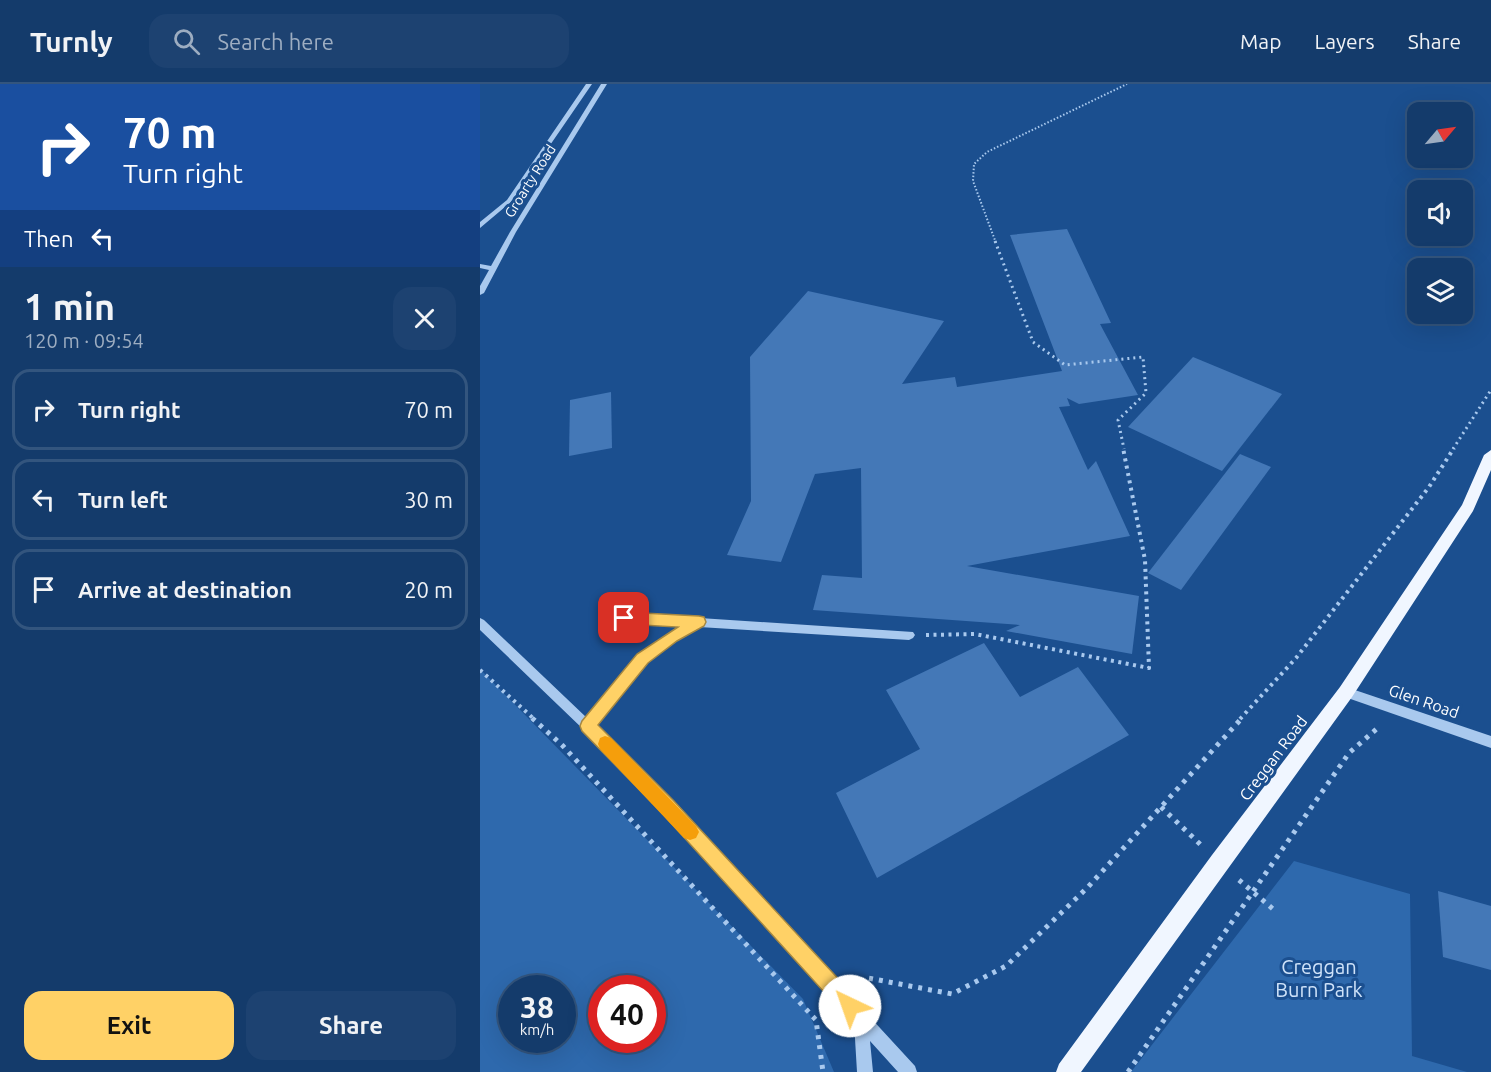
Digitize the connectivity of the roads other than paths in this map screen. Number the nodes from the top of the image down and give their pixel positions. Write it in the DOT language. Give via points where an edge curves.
graph roads {
  1 [pos="589,84"];
  2 [pos="604,84"];
  3 [pos="480,226"];
  4 [pos="480,266"];
  5 [pos="493,268"];
  6 [pos="480,293"];
  7 [pos="1491,455"];
  8 [pos="624,618"];
  9 [pos="699,622"];
  10 [pos="480,623"];
  11 [pos="909,635"];
  12 [pos="1346,692"];
  13 [pos="588,726"];
  14 [pos="1491,742"];
  15 [pos="861,1019"];
  16 [pos="865,1072"];
  17 [pos="909,1072"];
  18 [pos="1067,1072"];
  1 -- 3 [label="street" via="509,201"];
  2 -- 5 [label="street, Groarty Road"];
  4 -- 5 [label="street"];
  5 -- 6 [label="street, Groarty Road"];
  7 -- 12 [label="main road, Creggan Road" via="1468,507"];
  8 -- 9 [label="street"];
  9 -- 11 [label="street"];
  9 -- 13 [label="street" via="642,659"];
  10 -- 13 [label="street"];
  12 -- 14 [label="street, Glen Road"];
  12 -- 18 [label="main road, Creggan Road"];
  13 -- 15 [label="street" via="667,806"];
  15 -- 16 [label="street"];
  15 -- 17 [label="street"];
}
